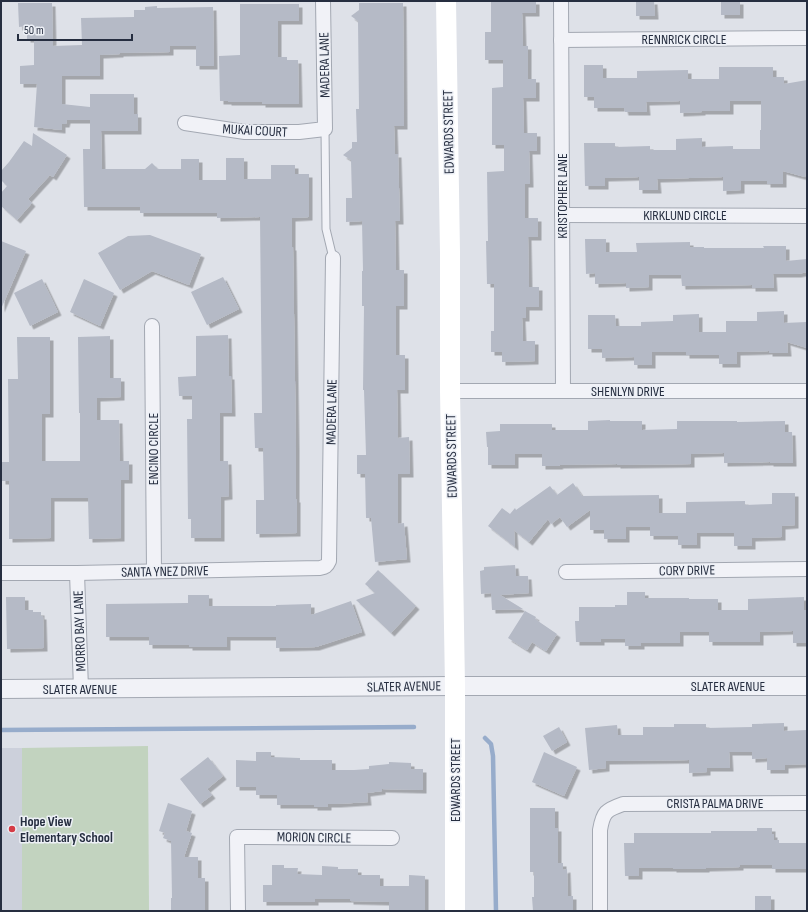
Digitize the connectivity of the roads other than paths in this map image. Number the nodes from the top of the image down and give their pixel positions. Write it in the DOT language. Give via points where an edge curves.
graph roads {
  1 [pos="322,1"];
  2 [pos="446,1"];
  3 [pos="560,1"];
  4 [pos="807,38"];
  5 [pos="561,40"];
  6 [pos="185,123"];
  7 [pos="325,129"];
  8 [pos="562,215"];
  9 [pos="807,216"];
  10 [pos="333,258"];
  11 [pos="152,326"];
  12 [pos="563,390"];
  13 [pos="450,391"];
  14 [pos="807,391"];
  15 [pos="328,565"];
  16 [pos="807,569"];
  17 [pos="154,571"];
  18 [pos="566,572"];
  19 [pos="1,573"];
  20 [pos="77,573"];
  21 [pos="455,686"];
  22 [pos="807,686"];
  23 [pos="1,689"];
  24 [pos="81,689"];
  25 [pos="807,803"];
  26 [pos="392,838"];
  27 [pos="238,911"];
  28 [pos="455,911"];
  29 [pos="600,911"];
  1 -- 7 [label="street, MADERA LANE"];
  2 -- 13 [label="main road, EDWARDS STREET"];
  3 -- 5 [label="street, KRISTOPHER LANE"];
  4 -- 5 [label="street, RENNRICK CIRCLE"];
  5 -- 8 [label="street, KRISTOPHER LANE"];
  6 -- 7 [label="street, MUKAI COURT" via="245,132 299,132"];
  7 -- 10 [label="lane" via="326,229"];
  8 -- 9 [label="street, KIRKLUND CIRCLE"];
  8 -- 12 [label="street, KRISTOPHER LANE"];
  10 -- 15 [label="street, MADERA LANE"];
  11 -- 17 [label="street, ENCINO CIRCLE"];
  12 -- 13 [label="street, SHENLYN DRIVE"];
  12 -- 14 [label="street, SHENLYN DRIVE"];
  13 -- 21 [label="main road, EDWARDS STREET"];
  15 -- 17 [label="street, SANTA YNEZ DRIVE" via="320,568"];
  16 -- 18 [label="street, CORY DRIVE"];
  17 -- 20 [label="street, SANTA YNEZ DRIVE"];
  19 -- 20 [label="street, SANTA YNEZ DRIVE"];
  20 -- 24 [label="street, MORRO BAY LANE"];
  21 -- 22 [label="street, SLATER AVENUE"];
  21 -- 24 [label="street, SLATER AVENUE"];
  21 -- 28 [label="main road, EDWARDS STREET"];
  23 -- 24 [label="street, SLATER AVENUE"];
  25 -- 29 [label="street, CRISTA PALMA DRIVE" via="623,804 611,808 602,817 600,830"];
  26 -- 27 [label="street, MORION CIRCLE" via="237,837"];
}
